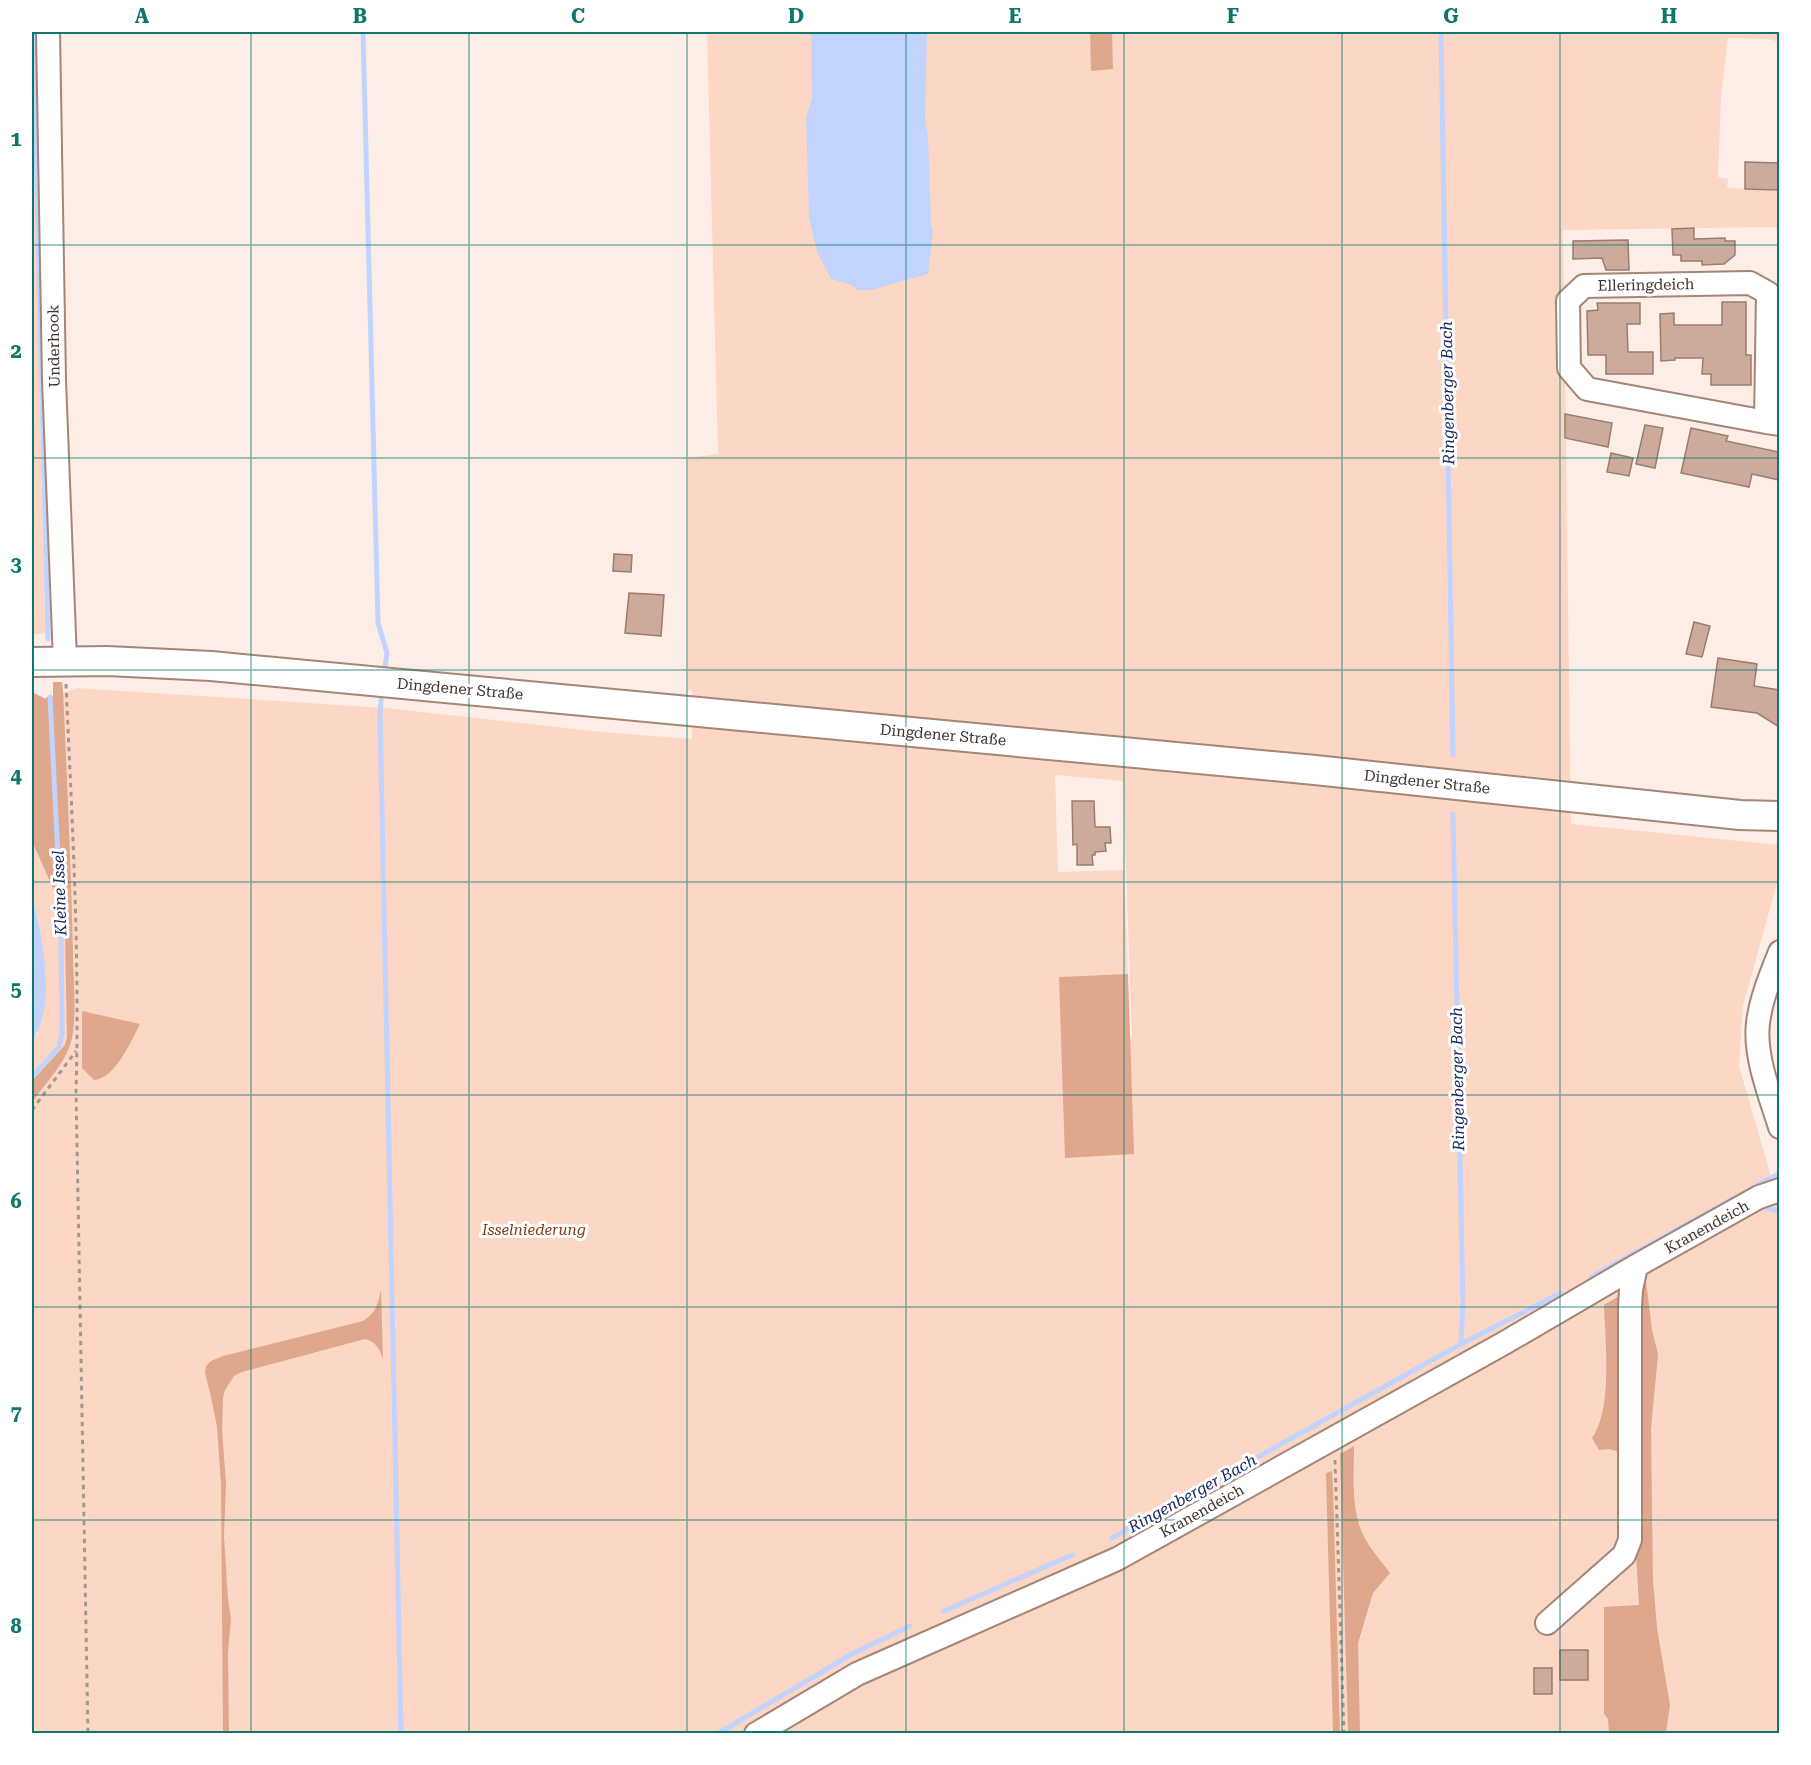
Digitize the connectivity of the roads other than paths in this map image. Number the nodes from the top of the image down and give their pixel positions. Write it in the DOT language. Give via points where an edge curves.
graph roads {
  1 [pos="48,32"];
  2 [pos="1772,423"];
  3 [pos="32,662"];
  4 [pos="66,670"];
  5 [pos="1779,816"];
  6 [pos="1779,952"];
  7 [pos="1779,1127"];
  8 [pos="1779,1190"];
  9 [pos="1635,1266"];
  10 [pos="1547,1623"];
  11 [pos="756,1734"];
  1 -- 4 [label="street, Underhook" via="54,380"];
  2 -- 2 [label="street, Elleringdeich" via="1768,293 1750,283 1584,286 1568,301 1569,368 1587,389"];
  3 -- 4 [label="main road, Dingdener Straße"];
  4 -- 5 [label="main road, Dingdener Straße" via="107,661 211,666"];
  6 -- 7 [label="street" via="1758,1024 1760,1058"];
  8 -- 9 [label="street, Kranendeich" via="1759,1197"];
  9 -- 10 [label="street" via="1630,1290 1630,1540 1624,1555"];
  9 -- 11 [label="street, Kranendeich" via="1117,1559 857,1674"];
}
